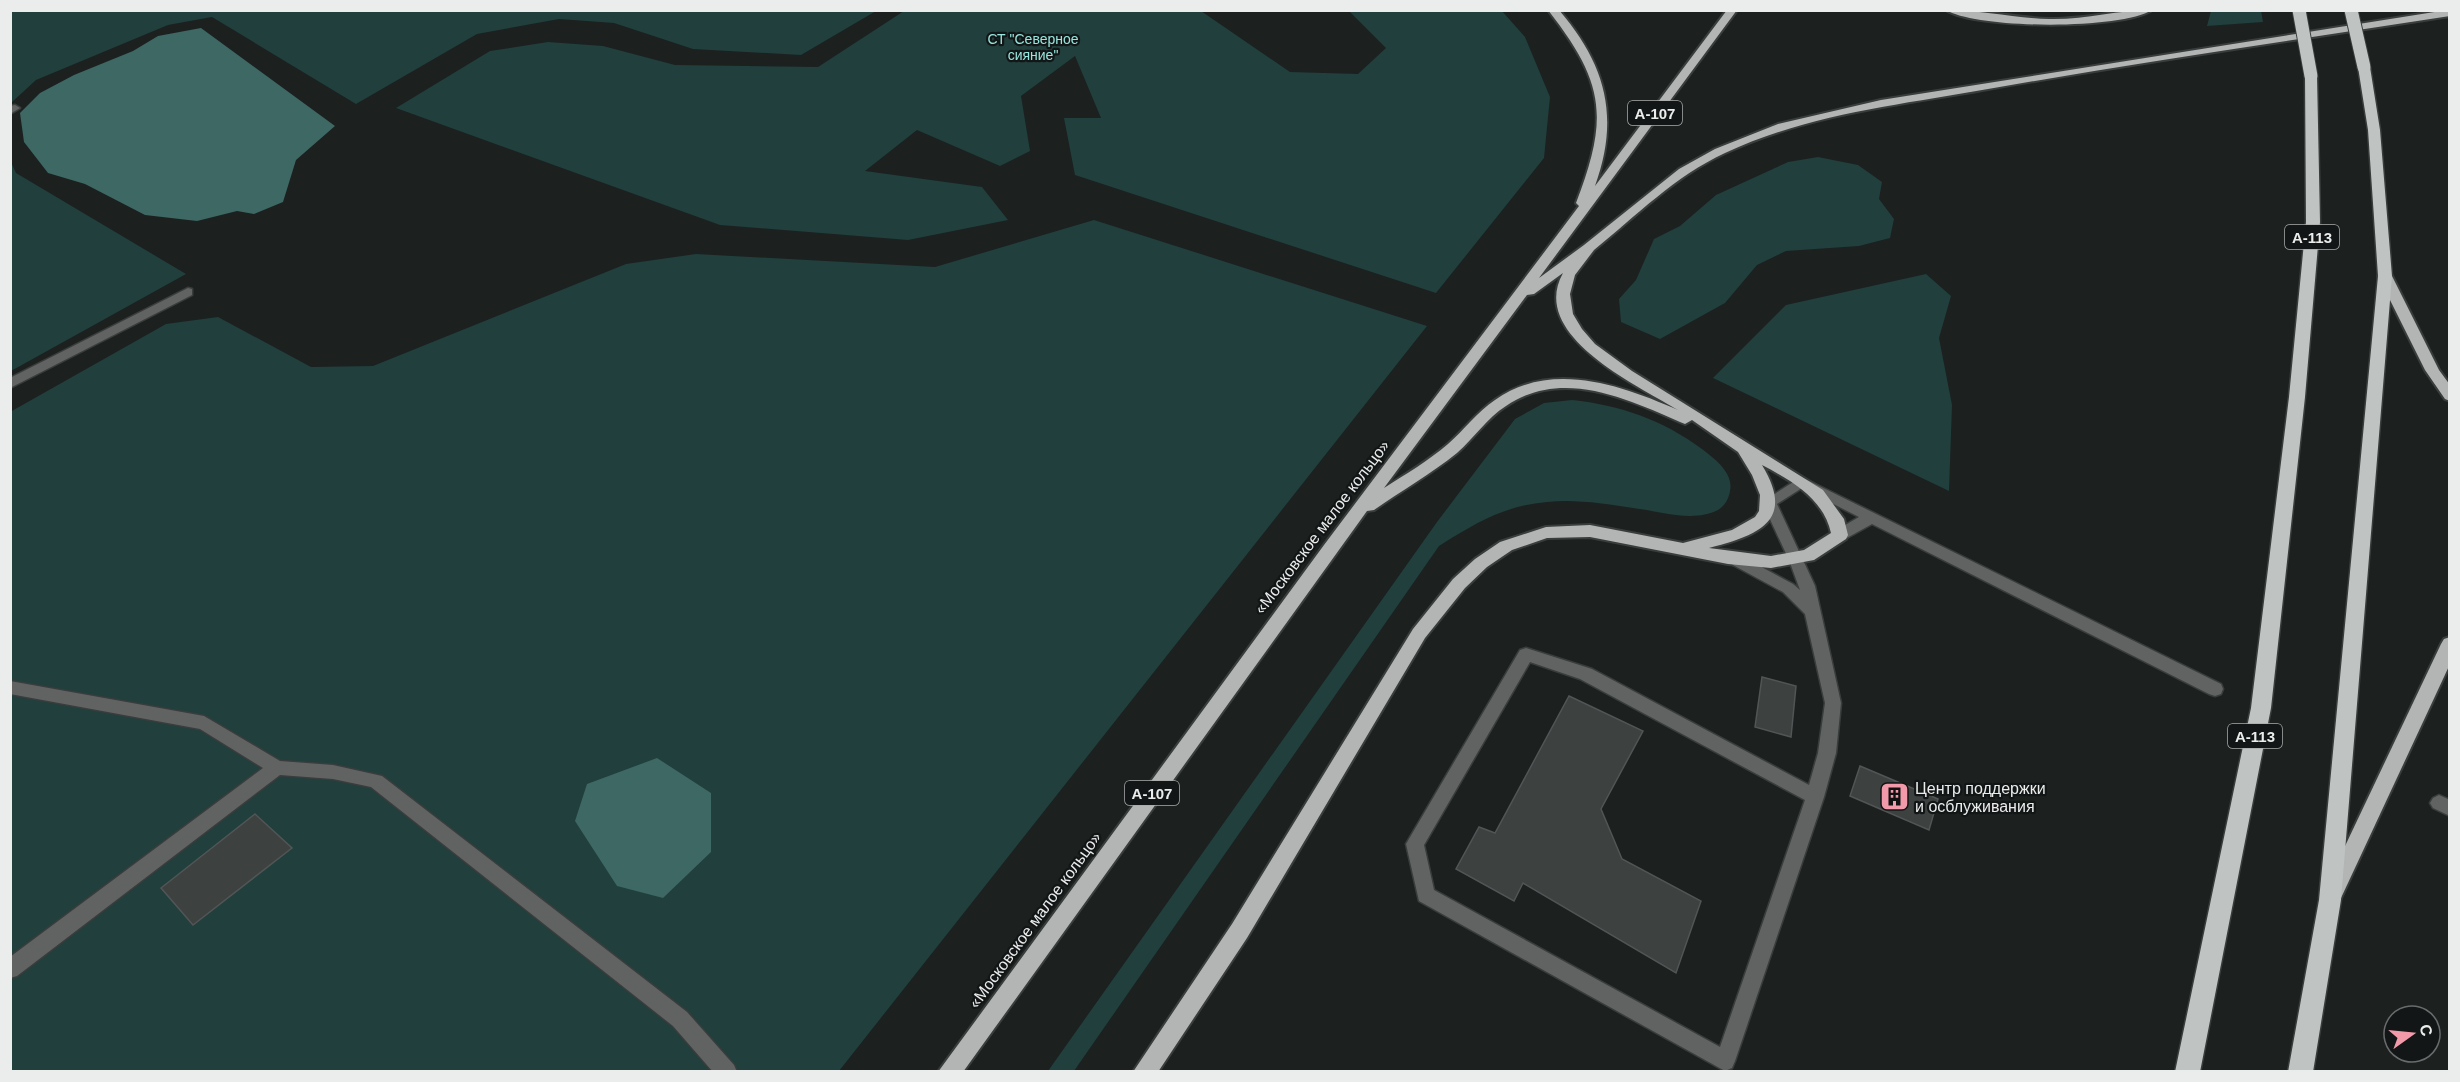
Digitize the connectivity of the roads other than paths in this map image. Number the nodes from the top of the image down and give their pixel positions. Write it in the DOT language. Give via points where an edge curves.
graph roads {
  1 [pos="1553,10"];
  2 [pos="1732,10"];
  3 [pos="1951,10"];
  4 [pos="2147,10"];
  5 [pos="2299,10"];
  6 [pos="2351,10"];
  7 [pos="2450,13"];
  8 [pos="1578,215"];
  9 [pos="1590,248"];
  10 [pos="2385,276"];
  11 [pos="188,292"];
  12 [pos="1516,301"];
  13 [pos="10,384"];
  14 [pos="2450,396"];
  15 [pos="1725,437"];
  16 [pos="1743,448"];
  17 [pos="1801,482"];
  18 [pos="1769,502"];
  19 [pos="1355,515"];
  20 [pos="1872,518"];
  21 [pos="1840,535"];
  22 [pos="1687,548"];
  23 [pos="1797,560"];
  24 [pos="1738,561"];
  25 [pos="1814,613"];
  26 [pos="2450,644"];
  27 [pos="10,687"];
  28 [pos="2215,689"];
  29 [pos="277,768"];
  30 [pos="1815,797"];
  31 [pos="2330,900"];
  32 [pos="10,969"];
  33 [pos="1723,1066"];
  34 [pos="727,1071"];
  35 [pos="949,1071"];
  36 [pos="1144,1071"];
  37 [pos="2187,1071"];
  38 [pos="2300,1071"];
  1 -- 8 [label="highway" via="1589,57 1601,97 1602,142"];
  2 -- 8 [label="highway, «Московское малое кольцо» / А-107"];
  3 -- 4 [label="highway" via="2040,23 2087,22"];
  5 -- 37 [label="highway, А-113, bridge" via="2311,76 2313,222 2297,397 2261,708"];
  6 -- 10 [label="highway, bridge" via="2374,130"];
  7 -- 9 [label="highway" via="2035,77 1855,109 1788,126 1750,138 1689,166"];
  8 -- 12 [label="highway, «Московское малое кольцо» / А-107"];
  9 -- 12 [label="highway"];
  9 -- 15 [label="highway" via="1565,281 1563,293 1569,321 1594,350 1616,367"];
  10 -- 14 [label="highway" via="2432,370"];
  10 -- 31 [label="highway"];
  11 -- 13 [label="lane"];
  12 -- 19 [label="highway, «Московское малое кольцо» / А-107"];
  15 -- 16 [label="highway"];
  15 -- 19 [label="highway" via="1626,392 1593,384 1550,384 1506,399 1462,441"];
  16 -- 17 [label="highway"];
  16 -- 18 [label="highway" via="1761,477"];
  17 -- 18 [label="lane"];
  17 -- 20 [label="lane"];
  17 -- 21 [label="highway" via="1825,500 1838,519"];
  18 -- 22 [label="highway" via="1765,517 1752,529"];
  18 -- 23 [label="lane"];
  19 -- 35 [label="highway, «Московское малое кольцо» / А-107"];
  20 -- 21 [label="lane"];
  20 -- 28 [label="lane"];
  21 -- 23 [label="highway" via="1827,549"];
  22 -- 24 [label="highway"];
  22 -- 36 [label="highway" via="1631,536 1563,530 1507,546 1455,587 1414,642 1243,925"];
  23 -- 24 [label="highway"];
  23 -- 25 [label="lane"];
  24 -- 25 [label="lane" via="1788,588"];
  25 -- 30 [label="lane" via="1833,703 1827,753"];
  26 -- 31 [label="highway"];
  27 -- 29 [label="lane" via="204,723"];
  29 -- 32 [label="lane"];
  29 -- 34 [label="lane" via="333,772 376,781 680,1018"];
  30 -- 33 [label="lane"];
  30 -- 33 [label="lane" via="1586,674 1526,654 1415,844 1426,895"];
  31 -- 38 [label="highway"];
}
